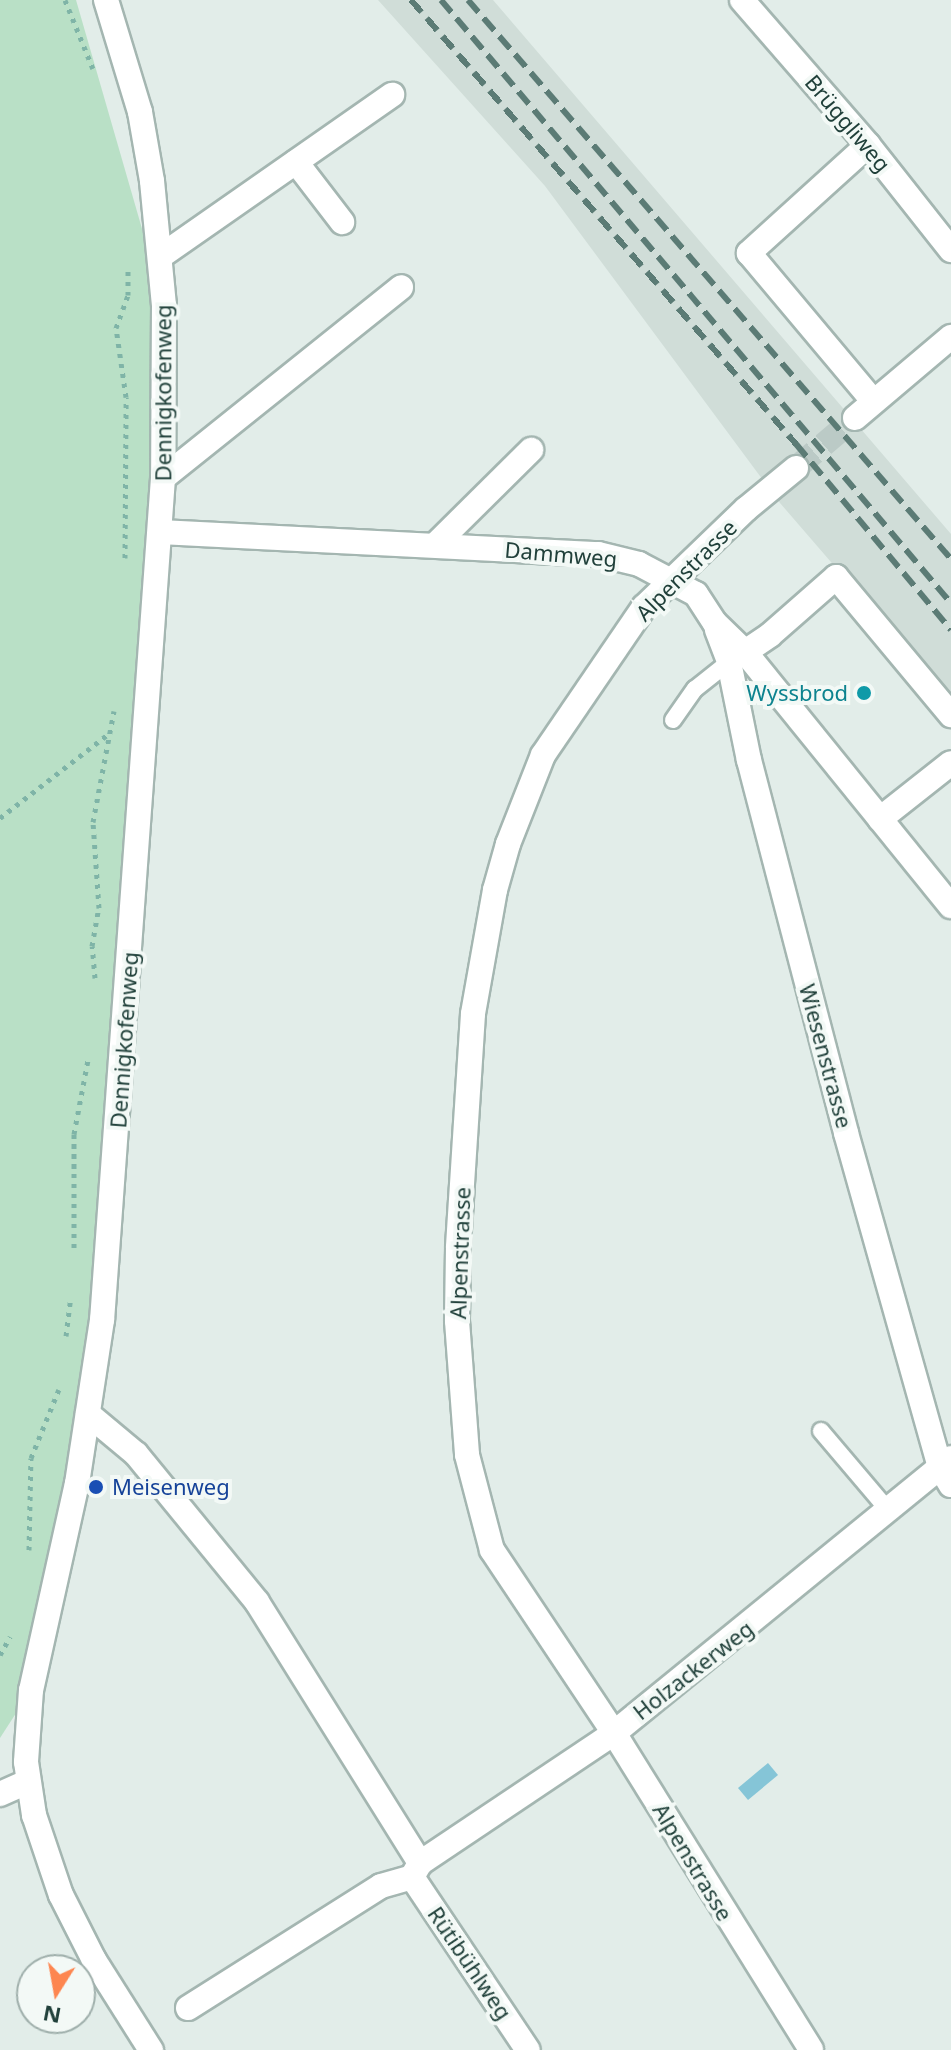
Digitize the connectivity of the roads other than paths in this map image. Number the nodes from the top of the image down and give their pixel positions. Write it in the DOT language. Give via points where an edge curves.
graph roads {
  1 [pos="106,0"];
  2 [pos="742,0"];
  3 [pos="392,95"];
  4 [pos="868,145"];
  5 [pos="296,162"];
  6 [pos="342,222"];
  7 [pos="951,250"];
  8 [pos="161,256"];
  9 [pos="401,287"];
  10 [pos="951,337"];
  11 [pos="531,450"];
  12 [pos="796,468"];
  13 [pos="163,478"];
  14 [pos="160,532"];
  15 [pos="436,544"];
  16 [pos="673,580"];
  17 [pos="737,657"];
  18 [pos="951,715"];
  19 [pos="673,720"];
  20 [pos="951,763"];
  21 [pos="880,819"];
  22 [pos="951,906"];
  23 [pos="88,1414"];
  24 [pos="821,1431"];
  25 [pos="947,1470"];
  26 [pos="888,1510"];
  27 [pos="614,1733"];
  28 [pos="27,1782"];
  29 [pos="0,1794"];
  30 [pos="416,1870"];
  31 [pos="188,2008"];
  32 [pos="151,2050"];
  33 [pos="528,2050"];
  34 [pos="811,2050"];
  1 -- 8 [label="street, Dennigkofenweg" via="140,112"];
  2 -- 4 [label="street, Brüggliweg"];
  3 -- 5 [label="street"];
  4 -- 7 [label="street, Brüggliweg"];
  4 -- 10 [label="street" via="749,253 864,410"];
  5 -- 6 [label="street"];
  5 -- 8 [label="street"];
  8 -- 13 [label="street, Dennigkofenweg"];
  9 -- 13 [label="street"];
  11 -- 15 [label="street"];
  12 -- 16 [label="street, Alpenstrasse"];
  13 -- 14 [label="street, Dennigkofenweg"];
  14 -- 15 [label="street, Dammweg"];
  14 -- 23 [label="street, Dennigkofenweg" via="109,1248"];
  15 -- 16 [label="street, Dammweg" via="598,554"];
  16 -- 17 [label="street, Dammweg" via="696,594"];
  16 -- 27 [label="street, Alpenstrasse" via="644,607 543,755 508,844 473,1014 458,1248 460,1394 467,1455 492,1550"];
  17 -- 18 [label="street" via="836,577"];
  17 -- 19 [label="lane" via="695,689"];
  17 -- 21 [label="street, Dammweg"];
  17 -- 25 [label="street, Wiesenstrasse" via="749,760 846,1133"];
  20 -- 21 [label="street"];
  21 -- 22 [label="street, Dammweg"];
  23 -- 28 [label="street, Dennigkofenweg" via="31,1690"];
  23 -- 30 [label="street" via="136,1454 257,1602"];
  24 -- 26 [label="lane"];
  25 -- 26 [label="street, Holzackerweg"];
  26 -- 27 [label="street, Holzackerweg"];
  27 -- 30 [label="street, Holzackerweg"];
  27 -- 34 [label="street, Alpenstrasse"];
  28 -- 29 [label="street"];
  28 -- 32 [label="street, Dennigkofenweg" via="48,1861 76,1928"];
  30 -- 31 [label="street, Holzackerweg" via="381,1886"];
  30 -- 33 [label="street, Rütibühlweg"];
}
